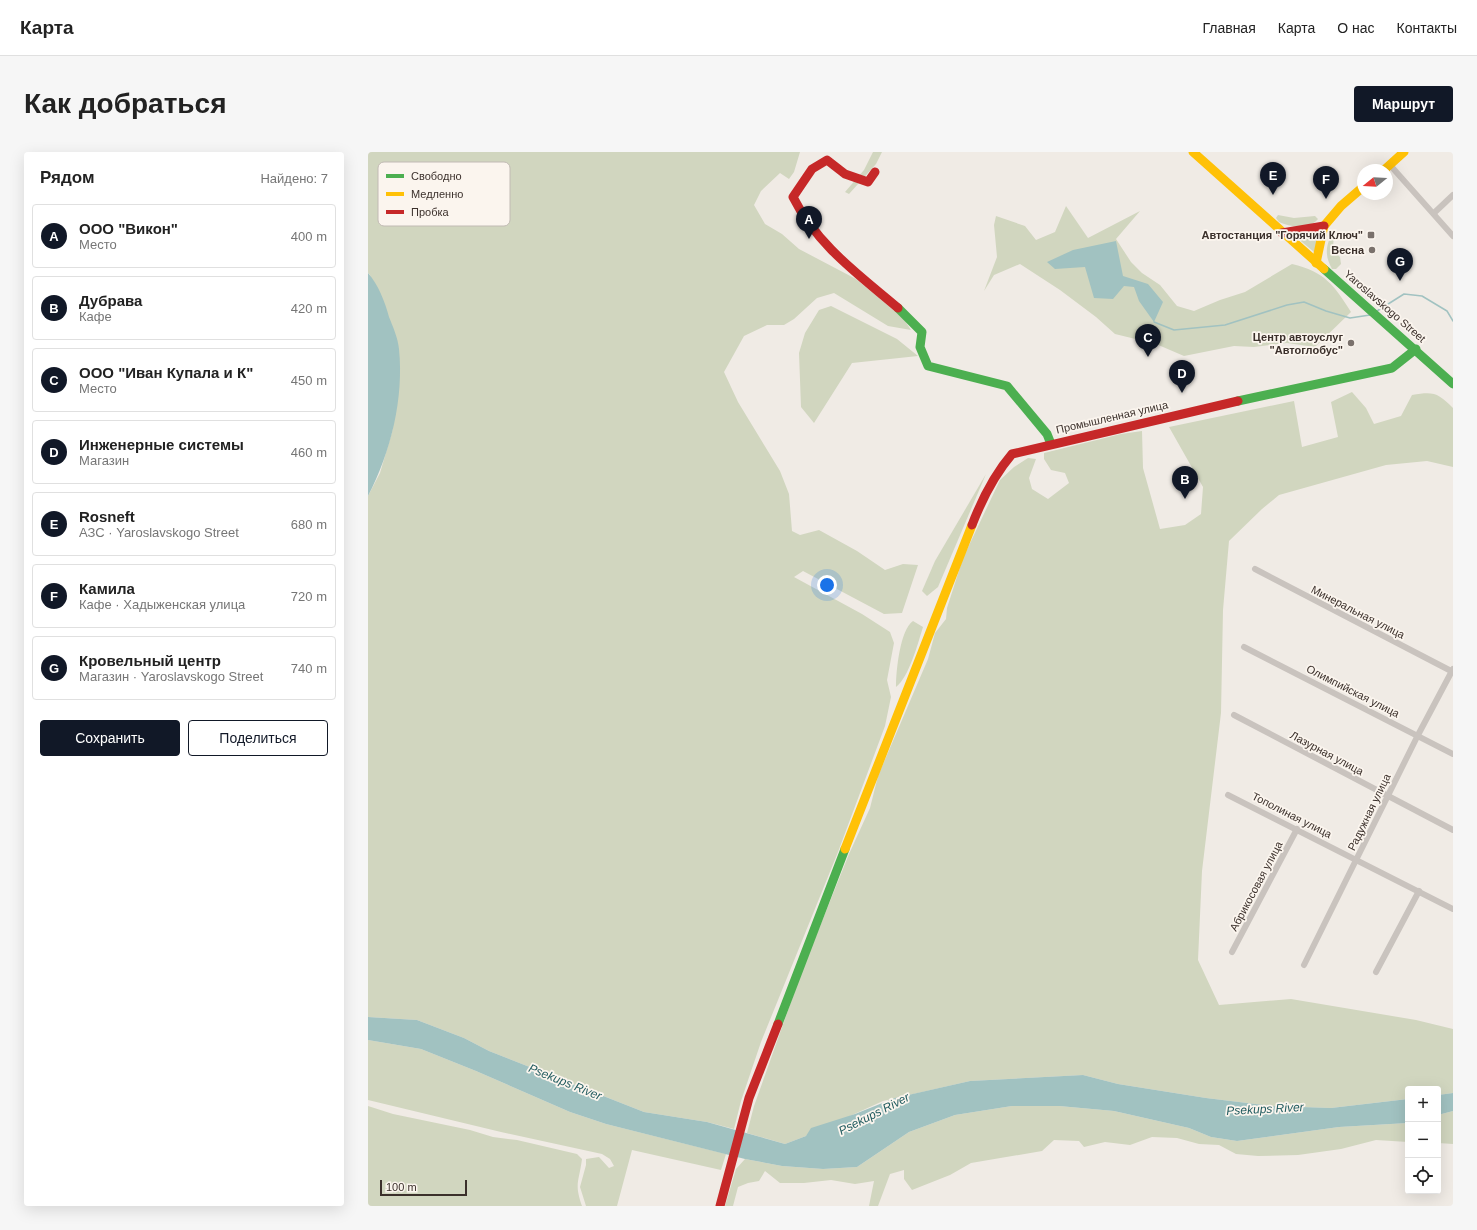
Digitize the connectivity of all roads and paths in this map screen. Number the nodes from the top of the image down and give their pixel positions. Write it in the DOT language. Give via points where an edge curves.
graph roads {
  1 [pos="1193,152"];
  2 [pos="1404,152"];
  3 [pos="1390,164"];
  4 [pos="875,172"];
  5 [pos="1393,173"];
  6 [pos="1357,192"];
  7 [pos="1453,195"];
  8 [pos="1434,213"];
  9 [pos="1324,226"];
  10 [pos="1282,233"];
  11 [pos="1453,236"];
  12 [pos="1316,263"];
  13 [pos="1416,349"];
  14 [pos="1453,384"];
  15 [pos="1051,444"];
  16 [pos="1254,569"];
  17 [pos="1244,647"];
  18 [pos="1453,671"];
  19 [pos="1234,715"];
  20 [pos="1418,735"];
  21 [pos="1453,754"];
  22 [pos="1228,795"];
  23 [pos="1388,796"];
  24 [pos="1298,829"];
  25 [pos="1453,830"];
  26 [pos="1356,859"];
  27 [pos="1419,891"];
  28 [pos="1453,909"];
  29 [pos="1232,952"];
  30 [pos="1304,965"];
  31 [pos="1376,972"];
  32 [pos="720,1206"];
  1 -- 10 [label="main road, Yaroslavskogo Street"];
  2 -- 3 [label="main road"];
  4 -- 15 [label="main road" via="868,182 845,174 827,160 812,169 793,197 801,215 824,245 849,269 912,320 922,332 920,347 928,366 1007,386 1047,434"];
  5 -- 8 [label="street"];
  6 -- 9 [label="main road"];
  7 -- 8 [label="street"];
  8 -- 11 [label="street"];
  9 -- 10 [label="main road"];
  9 -- 12 [label="main road"];
  10 -- 12 [label="main road, Yaroslavskogo Street"];
  12 -- 13 [label="main road, Yaroslavskogo Street"];
  13 -- 14 [label="main road, Yaroslavskogo Street"];
  13 -- 15 [label="main road, Промышленная улица" via="1392,368"];
  15 -- 32 [label="main road, Промышленная улица" via="1012,454 994,476 983,497 749,1098"];
  16 -- 18 [label="street, Минеральная улица"];
  17 -- 20 [label="street, Олимпийская улица"];
  18 -- 20 [label="street, Радужная улица"];
  19 -- 23 [label="street, Лазурная улица"];
  20 -- 21 [label="street, Олимпийская улица"];
  20 -- 23 [label="street, Радужная улица"];
  22 -- 24 [label="street, Тополиная улица"];
  23 -- 25 [label="street, Лазурная улица"];
  23 -- 26 [label="street, Радужная улица"];
  24 -- 26 [label="street, Тополиная улица"];
  24 -- 29 [label="street, Абрикосовая улица"];
  26 -- 27 [label="street, Тополиная улица"];
  26 -- 30 [label="street, Радужная улица"];
  27 -- 28 [label="street, Тополиная улица"];
  27 -- 31 [label="street"];
}
